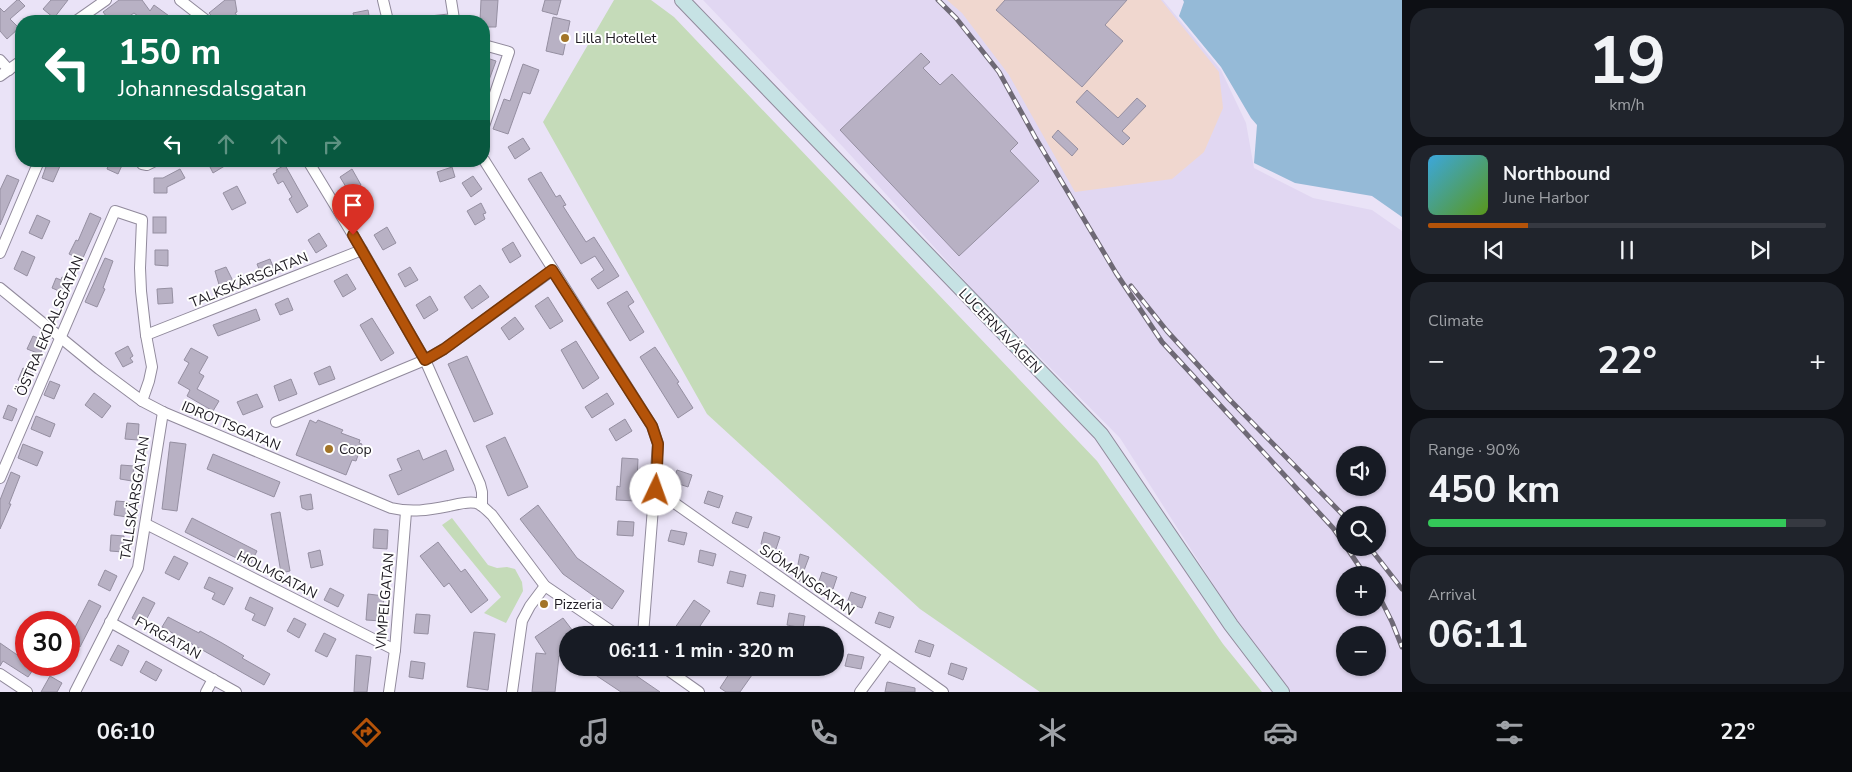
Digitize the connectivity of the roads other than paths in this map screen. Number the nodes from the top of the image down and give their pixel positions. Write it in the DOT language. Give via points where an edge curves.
graph roads {
  1 [pos="106,0"];
  2 [pos="180,0"];
  3 [pos="383,0"];
  4 [pos="451,0"];
  5 [pos="682,0"];
  6 [pos="85,15"];
  7 [pos="199,15"];
  8 [pos="387,15"];
  9 [pos="454,15"];
  10 [pos="490,47"];
  11 [pos="0,60"];
  12 [pos="15,65"];
  13 [pos="4,73"];
  14 [pos="490,108"];
  15 [pos="37,167"];
  16 [pos="312,167"];
  17 [pos="488,167"];
  18 [pos="362,250"];
  19 [pos="0,253"];
  20 [pos="552,270"];
  21 [pos="0,288"];
  22 [pos="60,336"];
  23 [pos="146,336"];
  24 [pos="425,360"];
  25 [pos="142,401"];
  26 [pos="163,412"];
  27 [pos="276,422"];
  28 [pos="0,478"];
  29 [pos="656,490"];
  30 [pos="482,506"];
  31 [pos="406,512"];
  32 [pos="146,524"];
  33 [pos="545,586"];
  34 [pos="110,622"];
  35 [pos="604,626"];
  36 [pos="644,626"];
  37 [pos="395,650"];
  38 [pos="888,654"];
  39 [pos="0,674"];
  40 [pos="676,676"];
  41 [pos="213,679"];
  42 [pos="27,692"];
  43 [pos="75,692"];
  44 [pos="206,692"];
  45 [pos="236,692"];
  46 [pos="389,692"];
  47 [pos="512,692"];
  48 [pos="699,692"];
  49 [pos="860,692"];
  50 [pos="943,692"];
  51 [pos="1282,692"];
  1 -- 6 [label="street"];
  2 -- 7 [label="street"];
  3 -- 8 [label="street"];
  4 -- 9 [label="street"];
  5 -- 51 [label="street, LUCERNAVÄGEN" via="1101,434"];
  10 -- 14 [label="street" via="509,52"];
  11 -- 13 [label="street"];
  12 -- 13 [label="street"];
  15 -- 19 [label="street"];
  16 -- 18 [label="street"];
  17 -- 20 [label="street"];
  18 -- 23 [label="street, TALKSKÄRSGATAN"];
  18 -- 24 [label="street"];
  20 -- 24 [label="street"];
  20 -- 29 [label="street" via="652,426 658,444"];
  21 -- 22 [label="street, IDROTTSGATAN"];
  22 -- 23 [label="street, ÖSTRA EKDALSGATAN" via="115,211 142,220 140,268"];
  22 -- 25 [label="street, IDROTTSGATAN"];
  22 -- 28 [label="street, ÖSTRA EKDALSGATAN"];
  23 -- 25 [label="street" via="152,367"];
  24 -- 27 [label="street"];
  24 -- 30 [label="street" via="480,484"];
  25 -- 26 [label="street, IDROTTSGATAN"];
  26 -- 31 [label="street, IDROTTSGATAN"];
  26 -- 32 [label="street, TALLSKÄRSGATAN"];
  29 -- 36 [label="street"];
  29 -- 38 [label="street, SJÖMANSGATAN"];
  30 -- 31 [label="street, IDROTTSGATAN" via="467,503"];
  30 -- 33 [label="street"];
  31 -- 37 [label="street, VIMPELGATAN"];
  32 -- 34 [label="street, TALLSKÄRSGATAN" via="138,568"];
  32 -- 37 [label="street, HOLMGATAN"];
  33 -- 35 [label="street"];
  33 -- 47 [label="street" via="522,621"];
  34 -- 41 [label="street, FYRGATAN"];
  34 -- 43 [label="street, TALLSKÄRSGATAN"];
  37 -- 46 [label="street, VIMPELGATAN"];
  38 -- 49 [label="street"];
  38 -- 50 [label="street, SJÖMANSGATAN"];
  39 -- 42 [label="street"];
  40 -- 48 [label="street"];
  41 -- 44 [label="street"];
  41 -- 45 [label="street, FYRGATAN"];
}
